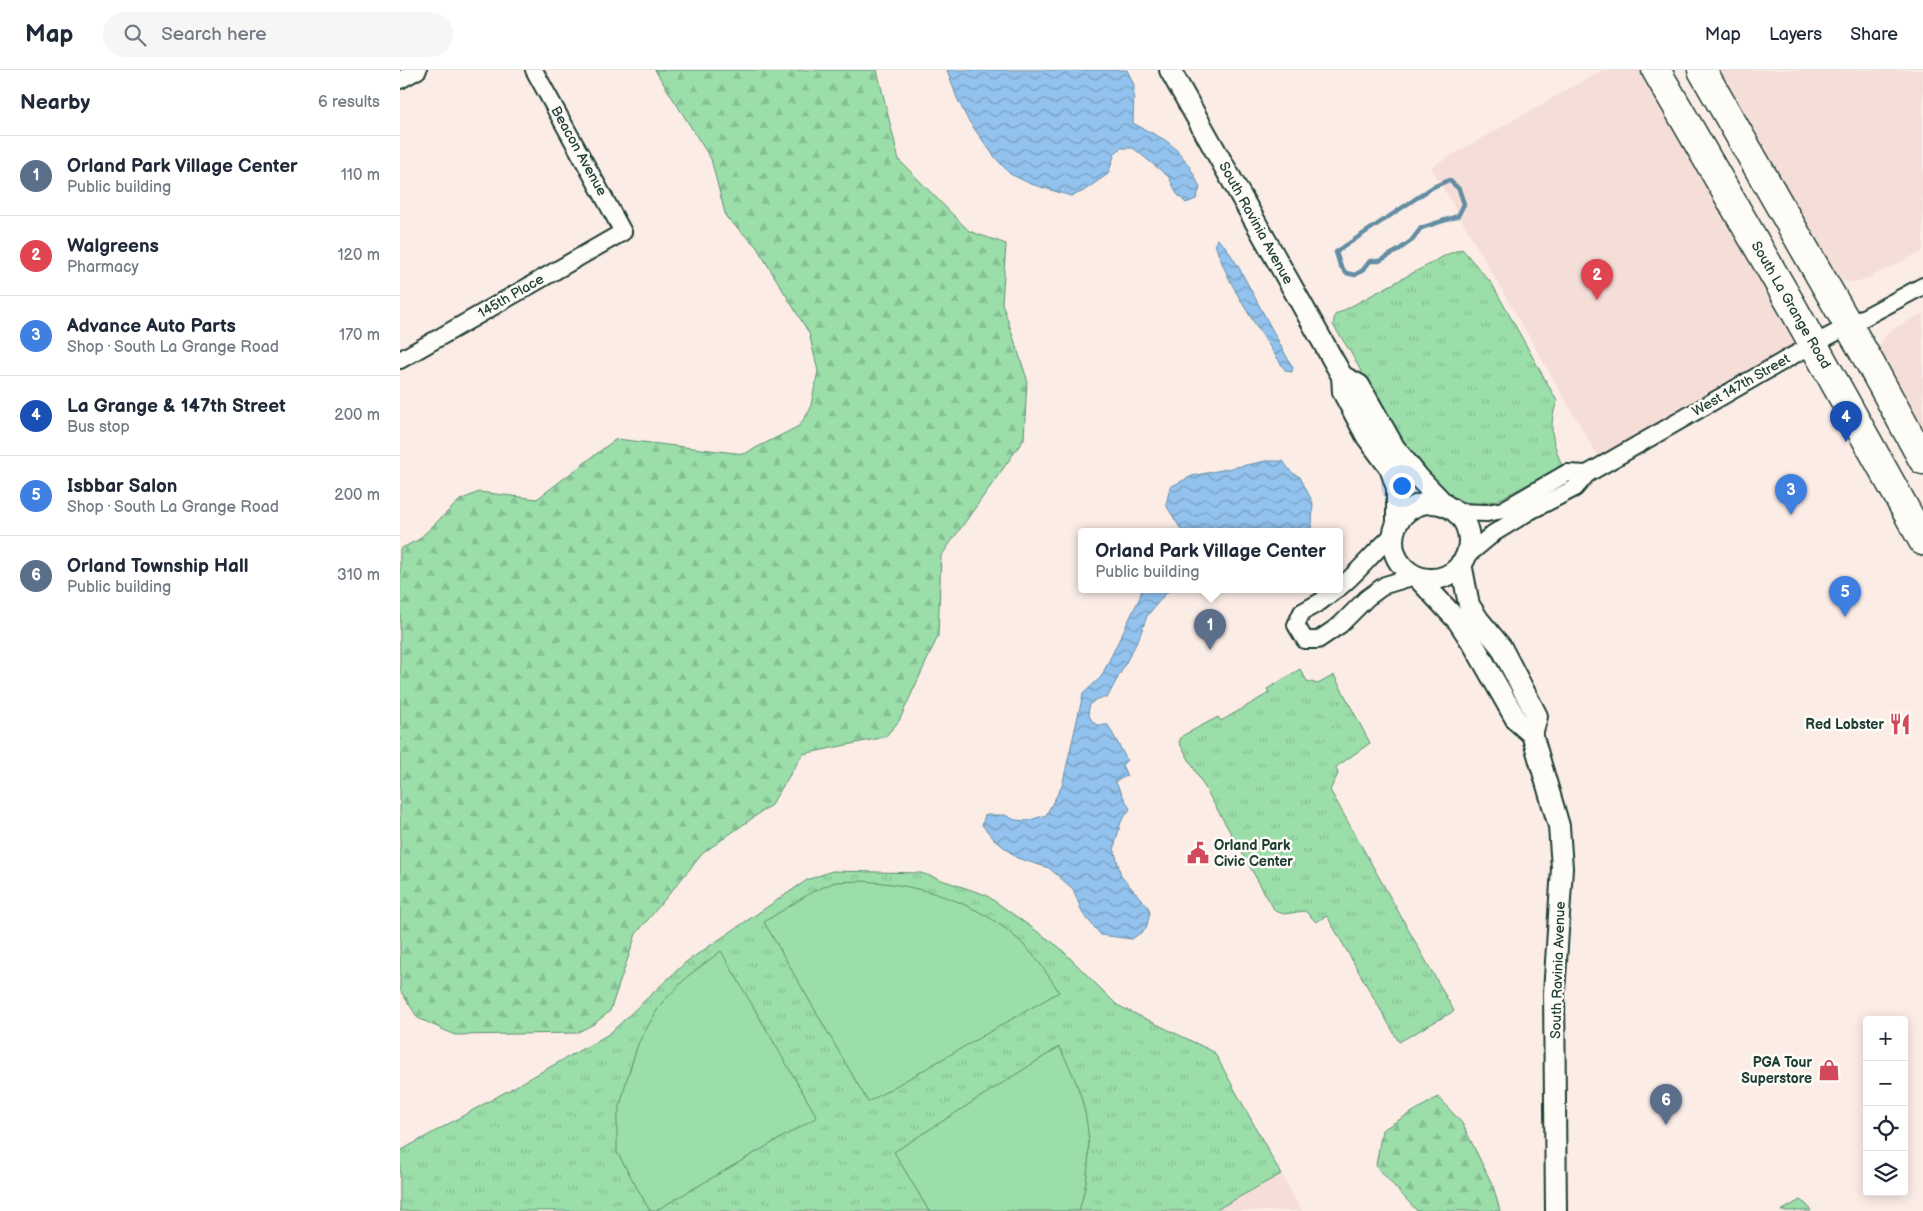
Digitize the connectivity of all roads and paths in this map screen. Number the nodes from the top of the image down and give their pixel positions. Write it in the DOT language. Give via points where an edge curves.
graph roads {
  1 [pos="418,70"];
  2 [pos="534,70"];
  3 [pos="1170,70"];
  4 [pos="1656,70"];
  5 [pos="1702,70"];
  6 [pos="400,80"];
  7 [pos="623,232"];
  8 [pos="1923,286"];
  9 [pos="1848,326"];
  10 [pos="1813,344"];
  11 [pos="400,360"];
  12 [pos="1342,376"];
  13 [pos="1923,460"];
  14 [pos="1587,474"];
  15 [pos="1450,509"];
  16 [pos="1395,529"];
  17 [pos="1923,541"];
  18 [pos="1463,561"];
  19 [pos="1416,576"];
  20 [pos="1343,584"];
  21 [pos="1332,593"];
  22 [pos="1532,734"];
  23 [pos="1556,1211"];
  1 -- 6 [label="street"];
  2 -- 7 [label="street, Beacon Avenue"];
  3 -- 12 [label="street, South Ravinia Avenue"];
  4 -- 10 [label="highway, South La Grange Road"];
  5 -- 9 [label="highway"];
  7 -- 11 [label="street, 145th Place"];
  8 -- 9 [label="street, West 147th Street"];
  9 -- 10 [label="street, West 147th Street"];
  9 -- 13 [label="highway"];
  10 -- 14 [label="street, West 147th Street"];
  10 -- 17 [label="highway, South La Grange Road"];
  12 -- 15 [label="street, South Ravinia Avenue" via="1358,385 1394,447 1418,478"];
  12 -- 16 [label="street, South Ravinia Avenue" via="1343,392 1367,437 1390,468 1397,488"];
  14 -- 15 [label="street, West 147th Street" via="1567,473 1503,510 1487,513"];
  14 -- 18 [label="street, West 147th Street" via="1574,488 1494,534"];
  15 -- 16 [label="street" via="1436,504 1415,507 1405,513"];
  15 -- 18 [label="street" via="1467,529 1468,549"];
  16 -- 19 [label="street" via="1393,548 1398,560"];
  16 -- 20 [label="street" via="1356,575"];
  18 -- 19 [label="street" via="1451,573 1440,578"];
  18 -- 22 [label="street, South Ravinia Avenue" via="1469,604 1501,647 1537,716"];
  19 -- 21 [label="street" via="1385,585 1340,625 1318,640 1305,640 1296,625 1302,612"];
  19 -- 22 [label="street, South Ravinia Avenue" via="1458,621 1517,721"];
  22 -- 23 [label="street, South Ravinia Avenue" via="1559,826 1562,868 1554,993"];
}
